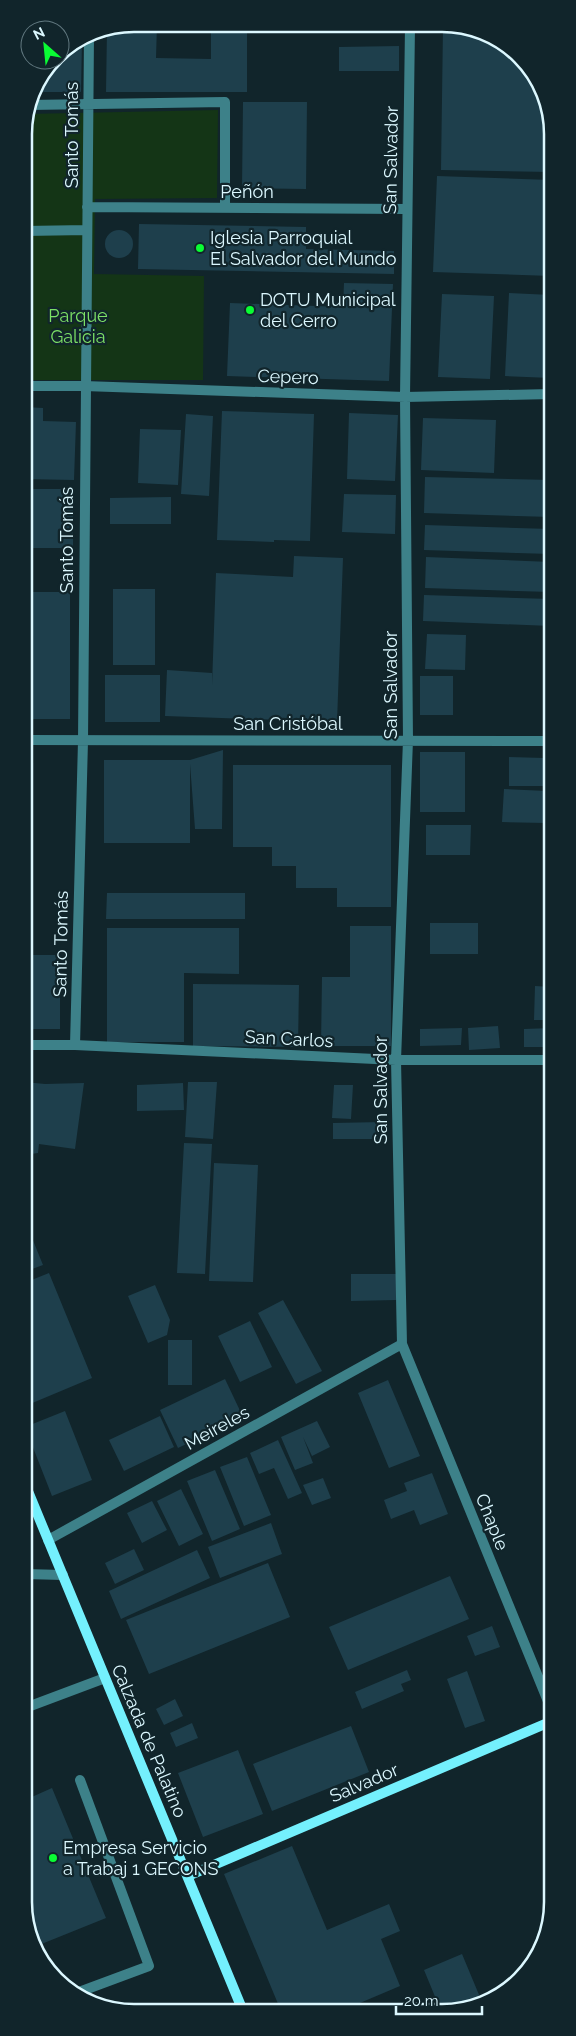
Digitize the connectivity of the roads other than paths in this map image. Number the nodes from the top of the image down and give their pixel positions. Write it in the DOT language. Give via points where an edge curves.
graph roads {
  1 [pos="410,32"];
  2 [pos="89,44"];
  3 [pos="88,104"];
  4 [pos="37,105"];
  5 [pos="88,207"];
  6 [pos="225,208"];
  7 [pos="406,209"];
  8 [pos="87,230"];
  9 [pos="33,231"];
  10 [pos="33,386"];
  11 [pos="84,386"];
  12 [pos="544,394"];
  13 [pos="405,397"];
  14 [pos="33,740"];
  15 [pos="408,740"];
  16 [pos="83,741"];
  17 [pos="544,742"];
  18 [pos="32,1045"];
  19 [pos="75,1045"];
  20 [pos="396,1060"];
  21 [pos="543,1060"];
  22 [pos="402,1344"];
  23 [pos="32,1503"];
  24 [pos="48,1540"];
  25 [pos="32,1574"];
  26 [pos="63,1575"];
  27 [pos="106,1678"];
  28 [pos="543,1689"];
  29 [pos="32,1705"];
  30 [pos="543,1725"];
  31 [pos="80,1780"];
  32 [pos="188,1876"];
  33 [pos="84,1990"];
  34 [pos="241,2004"];
  1 -- 7 [label="street, San Salvador"];
  2 -- 3 [label="street, Santo Tomás"];
  3 -- 4 [label="street"];
  3 -- 5 [label="street, Santo Tomás"];
  3 -- 6 [label="street" via="225,102"];
  5 -- 6 [label="street, Peñón"];
  5 -- 8 [label="street, Santo Tomás"];
  6 -- 7 [label="street, Peñón"];
  7 -- 13 [label="street, San Salvador"];
  8 -- 9 [label="street"];
  8 -- 11 [label="street, Santo Tomás"];
  10 -- 11 [label="street, Cepero"];
  11 -- 13 [label="street, Cepero"];
  11 -- 16 [label="street, Santo Tomás"];
  12 -- 13 [label="street, Cepero"];
  13 -- 15 [label="street, San Salvador"];
  14 -- 16 [label="street, San Cristóbal"];
  15 -- 16 [label="street, San Cristóbal"];
  15 -- 17 [label="street, San Cristóbal"];
  15 -- 20 [label="street, San Salvador"];
  16 -- 19 [label="street, Santo Tomás"];
  18 -- 19 [label="street, San Carlos"];
  19 -- 20 [label="street, San Carlos"];
  20 -- 21 [label="street, San Carlos"];
  20 -- 22 [label="street, San Salvador"];
  22 -- 24 [label="street, Meireles"];
  22 -- 28 [label="street, Chaple"];
  23 -- 24 [label="street, Calzada de Palatino"];
  24 -- 26 [label="street, Calzada de Palatino"];
  25 -- 26 [label="street"];
  26 -- 27 [label="street, Calzada de Palatino"];
  27 -- 29 [label="street"];
  27 -- 32 [label="street, Calzada de Palatino"];
  30 -- 32 [label="street, Salvador"];
  31 -- 33 [label="street" via="148,1966"];
  32 -- 34 [label="street, Calzada de Palatino"];
}
